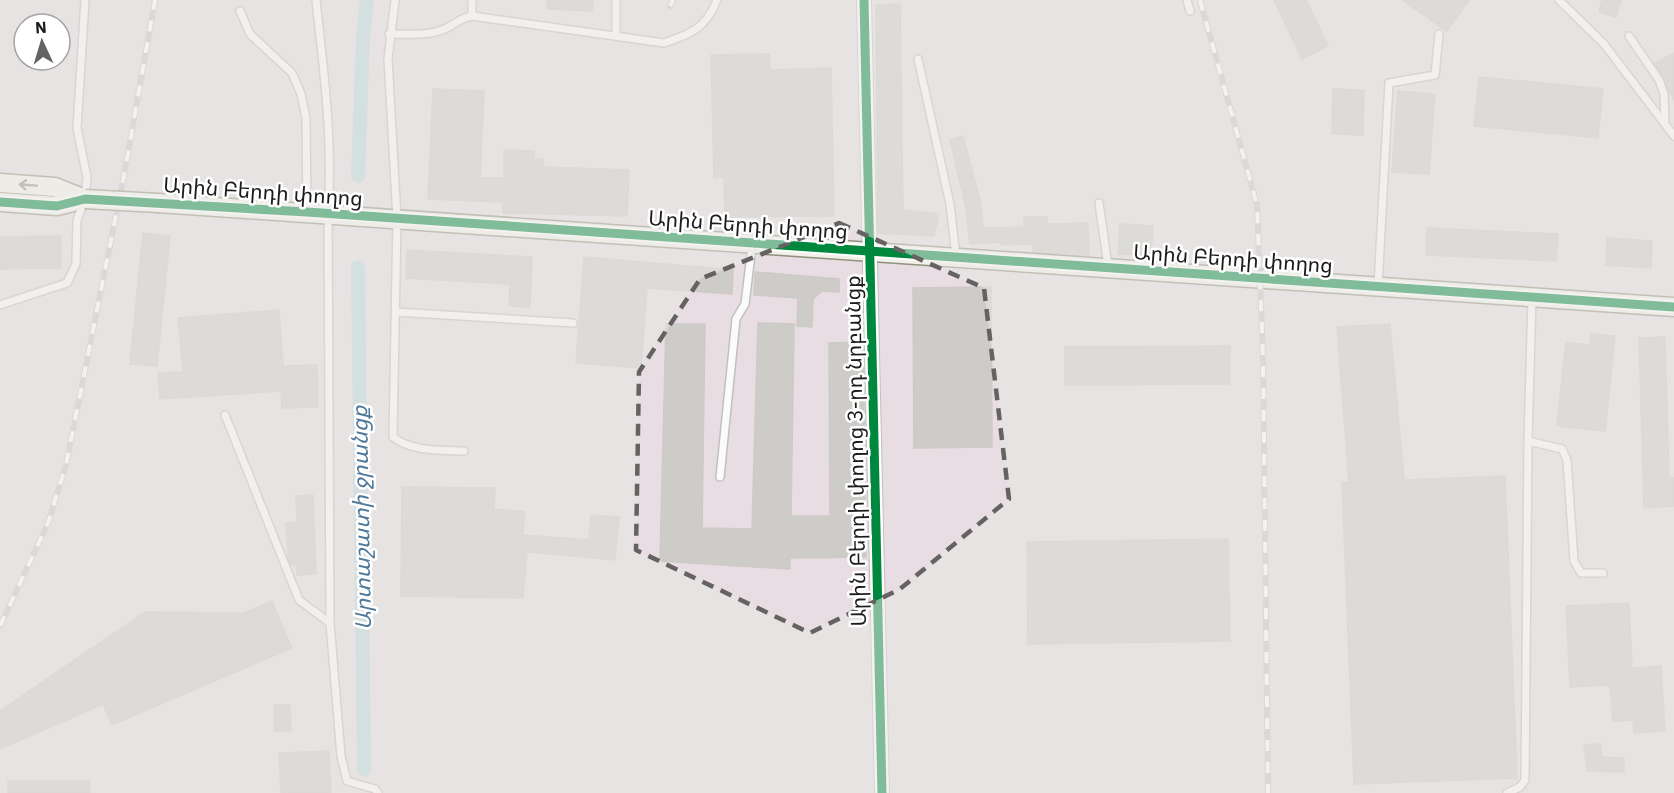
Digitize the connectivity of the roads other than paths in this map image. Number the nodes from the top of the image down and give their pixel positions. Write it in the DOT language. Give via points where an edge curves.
graph roads {
  1 [pos="85,0"];
  2 [pos="316,0"];
  3 [pos="395,0"];
  4 [pos="472,0"];
  5 [pos="616,0"];
  6 [pos="717,0"];
  7 [pos="864,0"];
  8 [pos="1187,0"];
  9 [pos="1559,0"];
  10 [pos="240,11"];
  11 [pos="1190,11"];
  12 [pos="472,16"];
  13 [pos="389,34"];
  14 [pos="616,34"];
  15 [pos="1439,34"];
  16 [pos="1629,36"];
  17 [pos="918,59"];
  18 [pos="1665,123"];
  19 [pos="1674,136"];
  20 [pos="0,183"];
  21 [pos="85,199"];
  22 [pos="0,202"];
  23 [pos="1099,203"];
  24 [pos="308,212"];
  25 [pos="328,213"];
  26 [pos="397,219"];
  27 [pos="752,244"];
  28 [pos="869,251"];
  29 [pos="956,258"];
  30 [pos="1108,268"];
  31 [pos="1378,286"];
  32 [pos="1532,296"];
  33 [pos="0,305"];
  34 [pos="1674,307"];
  35 [pos="396,312"];
  36 [pos="573,323"];
  37 [pos="225,415"];
  38 [pos="1528,441"];
  39 [pos="464,451"];
  40 [pos="720,477"];
  41 [pos="1604,573"];
  42 [pos="330,623"];
  43 [pos="378,793"];
  44 [pos="882,793"];
  45 [pos="1507,793"];
  1 -- 21 [label="lane" via="77,128 87,177"];
  2 -- 25 [label="lane" via="332,161"];
  3 -- 13 [label="lane"];
  4 -- 12 [label="lane"];
  5 -- 14 [label="lane"];
  6 -- 14 [label="lane" via="693,33 664,43"];
  7 -- 28 [label="street, Արին Բերդի փողոց 3-րդ նրբանցք"];
  8 -- 11 [label="lane"];
  9 -- 18 [label="lane" via="1604,44"];
  10 -- 24 [label="lane" via="250,34 292,73 301,93 306,118"];
  12 -- 13 [label="lane" via="459,18 445,30"];
  12 -- 14 [label="lane"];
  13 -- 26 [label="lane"];
  15 -- 31 [label="lane" via="1435,75 1389,82"];
  16 -- 18 [label="lane" via="1659,80 1664,94"];
  17 -- 29 [label="lane" via="950,204"];
  18 -- 19 [label="lane"];
  21 -- 20 [label="street, Արին Բերդի փողոց, one-way" via="56,187"];
  21 -- 22 [label="street, Արին Բերդի փողոց" via="57,207"];
  21 -- 24 [label="street, Արին Բերդի փողոց, bridge"];
  21 -- 33 [label="lane" via="77,220 76,264 68,283"];
  23 -- 30 [label="lane"];
  24 -- 25 [label="street, Արին Բերդի փողոց"];
  25 -- 26 [label="street, Արին Բերդի փողոց"];
  25 -- 42 [label="lane"];
  26 -- 27 [label="street, Արին Բերդի փողոց"];
  26 -- 35 [label="lane"];
  27 -- 28 [label="street, Արին Բերդի փողոց"];
  27 -- 40 [label="lane" via="745,304 736,319"];
  28 -- 29 [label="street, Արին Բերդի փողոց"];
  28 -- 44 [label="street, Արին Բերդի փողոց 3-րդ նրբանցք"];
  29 -- 30 [label="street, Արին Բերդի փողոց"];
  30 -- 31 [label="street, Արին Բերդի փողոց"];
  31 -- 32 [label="street, Արին Բերդի փողոց"];
  32 -- 34 [label="street, Արին Բերդի փողոց"];
  32 -- 38 [label="lane"];
  35 -- 36 [label="lane"];
  35 -- 39 [label="lane" via="393,437 417,448"];
  37 -- 42 [label="lane" via="299,600"];
  38 -- 41 [label="lane" via="1562,449 1567,460 1574,561 1581,573"];
  38 -- 45 [label="lane" via="1525,780"];
  42 -- 43 [label="lane" via="346,781"];
}
